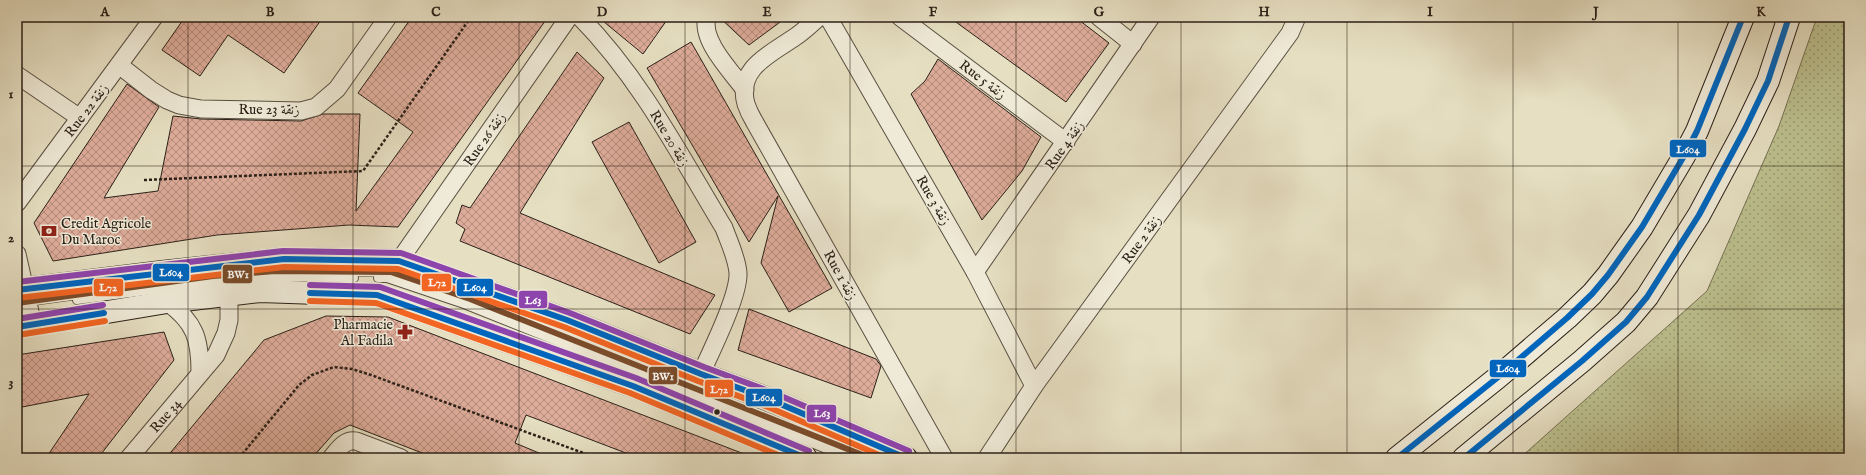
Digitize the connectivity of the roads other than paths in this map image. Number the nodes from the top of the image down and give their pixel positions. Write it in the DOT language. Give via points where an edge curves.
graph roads {
  1 [pos="154,17"];
  2 [pos="388,17"];
  3 [pos="569,17"];
  4 [pos="580,17"];
  5 [pos="706,17"];
  6 [pos="818,17"];
  7 [pos="828,17"];
  8 [pos="900,17"];
  9 [pos="1099,17"];
  10 [pos="1152,17"];
  11 [pos="1743,17"];
  12 [pos="1789,17"];
  13 [pos="1294,19"];
  14 [pos="1133,44"];
  15 [pos="120,65"];
  16 [pos="17,75"];
  17 [pos="745,90"];
  18 [pos="80,118"];
  19 [pos="1066,142"];
  20 [pos="17,204"];
  21 [pos="17,254"];
  22 [pos="399,261"];
  23 [pos="975,272"];
  24 [pos="229,294"];
  25 [pos="167,302"];
  26 [pos="23,307"];
  27 [pos="200,372"];
  28 [pos="701,374"];
  29 [pos="1034,386"];
  30 [pos="129,458"];
  31 [pos="331,458"];
  32 [pos="401,458"];
  33 [pos="806,458"];
  34 [pos="849,458"];
  35 [pos="870,458"];
  36 [pos="906,458"];
  37 [pos="944,458"];
  38 [pos="987,458"];
  39 [pos="1397,458"];
  40 [pos="1464,458"];
  1 -- 15 [label="street, Rue 22 زنقة"];
  2 -- 15 [label="street, Rue 23 زنقة" via="337,89 316,107 301,111 202,109 179,105 151,90"];
  3 -- 22 [label="street, Rue 26 زنقة"];
  4 -- 28 [label="street, Rue 20 زنقة" via="620,62 646,100 724,228 738,273 732,301"];
  5 -- 17 [label="street" via="706,31 710,42"];
  6 -- 17 [label="street" via="797,36 756,64 748,77"];
  7 -- 23 [label="street, Rue 3 زنقة"];
  8 -- 19 [label="street, Rue 5 زنقة"];
  9 -- 14 [label="street"];
  10 -- 14 [label="street, Rue 4 زنقة"];
  11 -- 39 [label="main road" via="1684,156 1642,227 1608,275 1567,318"];
  12 -- 40 [label="main road" via="1768,81 1745,128 1699,214 1647,297 1626,322 1582,361"];
  13 -- 29 [label="street, Rue 2 زنقة" via="1290,33"];
  14 -- 19 [label="street, Rue 4 زنقة"];
  15 -- 18 [label="street, Rue 22 زنقة"];
  16 -- 18 [label="street"];
  17 -- 37 [label="street, Rue 1 زنقة" via="746,104 754,121"];
  18 -- 20 [label="street, Rue 22 زنقة"];
  19 -- 23 [label="street, Rue 4 زنقة"];
  21 -- 26 [label="street"];
  22 -- 26 [label="main road" via="284,259 163,272"];
  22 -- 28 [label="main road" via="567,320"];
  23 -- 29 [label="street, Rue 3 زنقة"];
  24 -- 25 [label="main road"];
  24 -- 27 [label="street, Rue 34" via="226,333 216,355"];
  24 -- 33 [label="main road" via="260,291 377,295 633,386"];
  25 -- 26 [label="main road"];
  25 -- 27 [label="street" via="188,320 195,332 199,345"];
  26 -- 34 [label="lane" via="220,281 270,277 387,278 464,304"];
  26 -- 35 [label="lane" via="212,276 274,272 390,272 470,299"];
  27 -- 30 [label="street, Rue 34"];
  28 -- 36 [label="main road" via="771,400"];
  29 -- 38 [label="street, Rue 2 زنقة"];
  31 -- 32 [label="street" via="350,440"];
}
